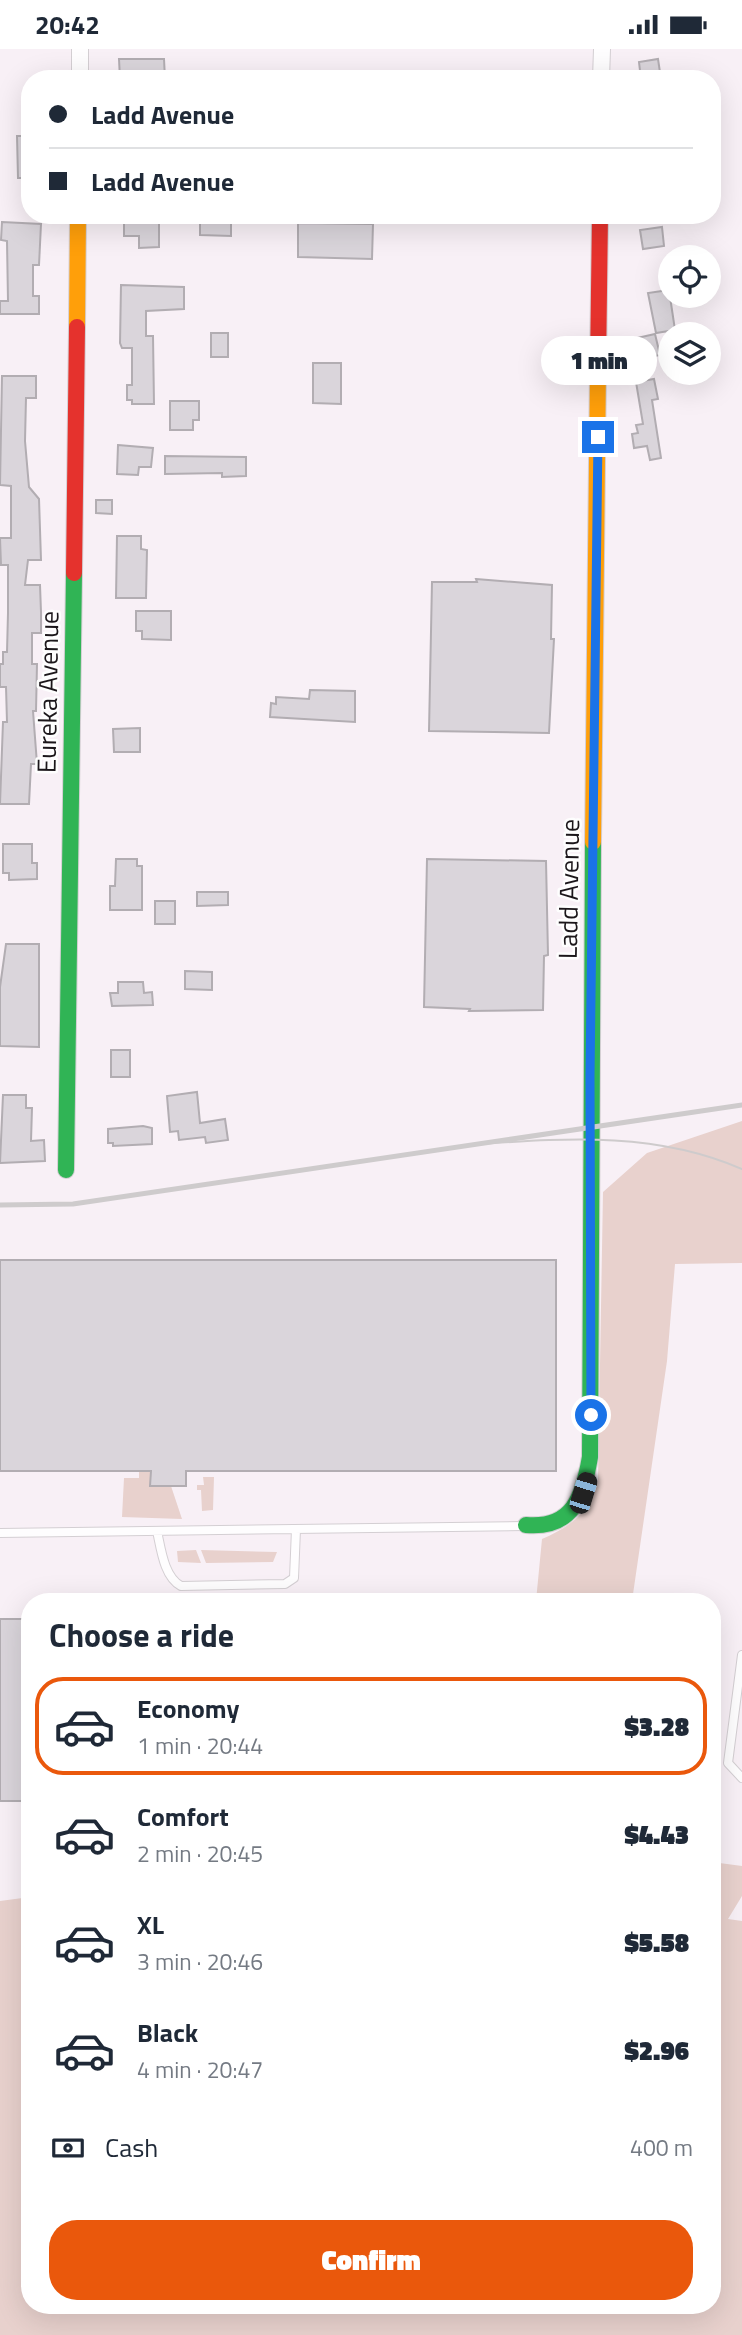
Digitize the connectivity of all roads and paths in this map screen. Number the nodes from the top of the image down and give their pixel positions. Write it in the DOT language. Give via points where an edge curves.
graph roads {
  1 [pos="80,49"];
  2 [pos="602,49"];
  3 [pos="80,70"];
  4 [pos="601,70"];
  5 [pos="78,224"];
  6 [pos="600,224"];
  7 [pos="66,1170"];
  8 [pos="526,1525"];
  9 [pos="296,1529"];
  10 [pos="157,1531"];
  11 [pos="0,1533"];
  12 [pos="742,1655"];
  13 [pos="742,1778"];
  1 -- 3 [label="street"];
  2 -- 4 [label="street"];
  5 -- 7 [label="street, Eureka Avenue"];
  6 -- 8 [label="street, Ladd Avenue" via="590,1473 577,1504 543,1526"];
  8 -- 9 [label="lane"];
  9 -- 10 [label="lane"];
  9 -- 10 [label="lane" via="294,1578 285,1584 177,1584 166,1565"];
  10 -- 11 [label="lane"];
  12 -- 13 [label="lane" via="728,1763"];
}
